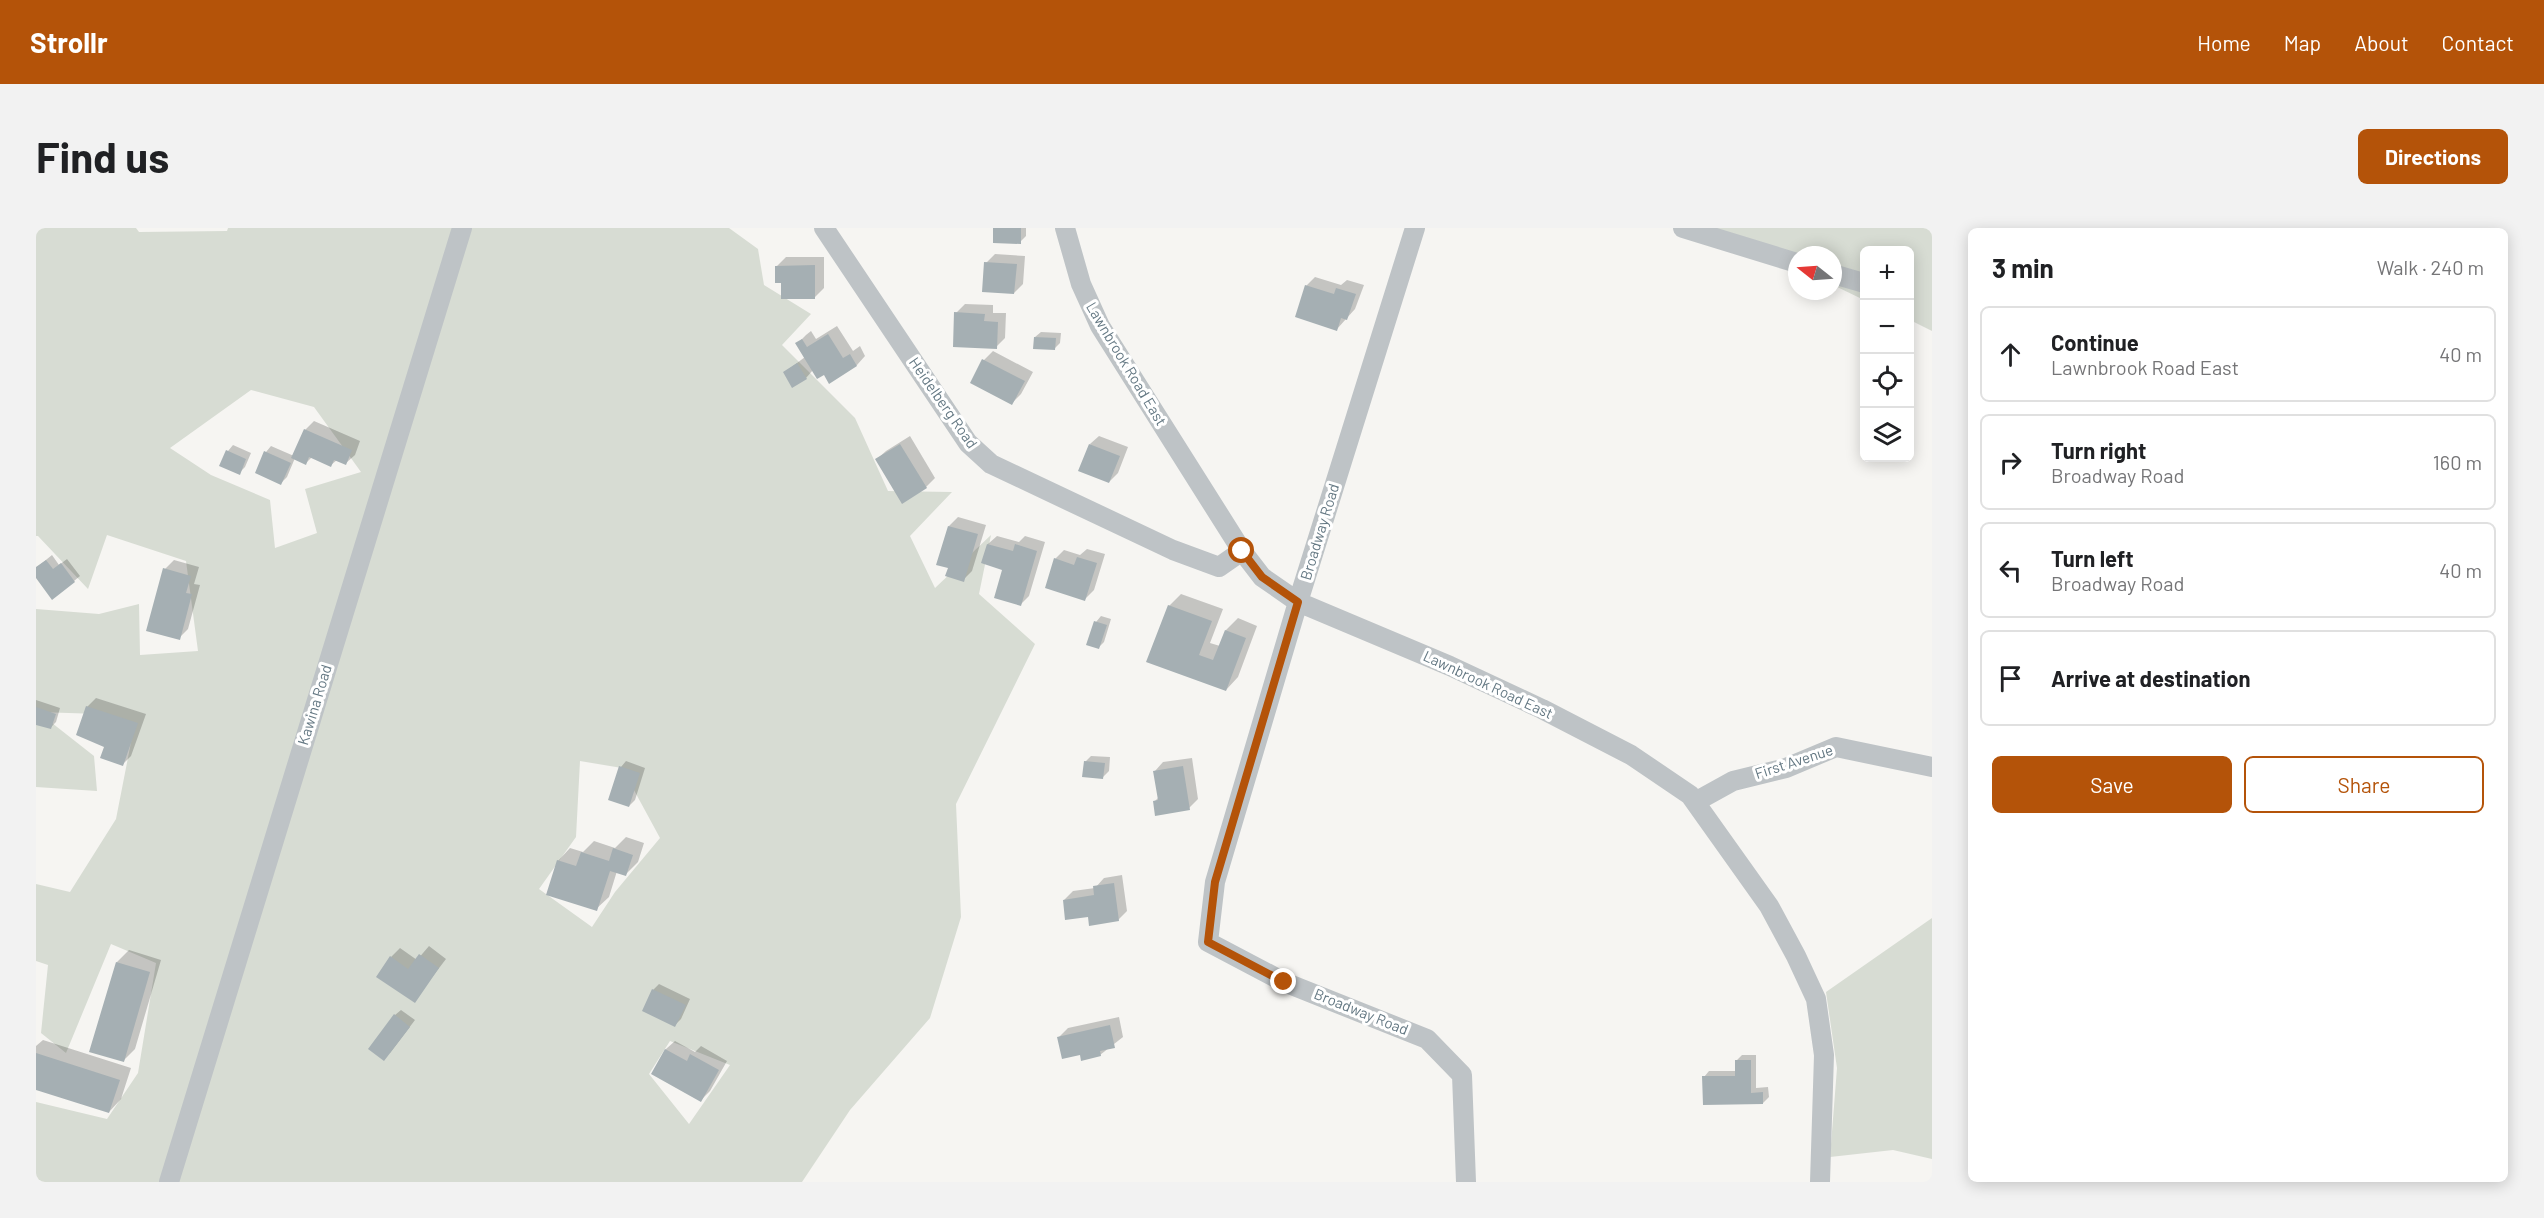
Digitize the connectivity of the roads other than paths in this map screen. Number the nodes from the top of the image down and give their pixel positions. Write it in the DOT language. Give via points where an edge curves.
graph roads {
  1 [pos="462,228"];
  2 [pos="824,228"];
  3 [pos="1065,228"];
  4 [pos="1415,228"];
  5 [pos="1683,228"];
  6 [pos="1788,260"];
  7 [pos="1842,277"];
  8 [pos="1860,283"];
  9 [pos="1242,551"];
  10 [pos="1298,602"];
  11 [pos="1932,767"];
  12 [pos="1695,802"];
  13 [pos="169,1182"];
  14 [pos="1466,1182"];
  15 [pos="1820,1182"];
  1 -- 13 [label="street, Kawina Road"];
  2 -- 9 [label="street, Heidelberg Road" via="968,443 991,464 1173,550 1219,567"];
  3 -- 9 [label="street, Lawnbrook Road East" via="1080,285 1100,326"];
  4 -- 10 [label="street, Broadway Road"];
  5 -- 6 [label="street"];
  7 -- 8 [label="street"];
  9 -- 10 [label="street, Lawnbrook Road East" via="1262,577"];
  10 -- 12 [label="street, Lawnbrook Road East" via="1542,709 1631,755"];
  10 -- 14 [label="street, Broadway Road" via="1215,882 1208,942 1284,982 1427,1039 1462,1075"];
  11 -- 12 [label="street, First Avenue" via="1836,747 1786,768 1733,781"];
  12 -- 15 [label="street, Lawnbrook Road East" via="1769,906 1816,999 1824,1054"];
}
